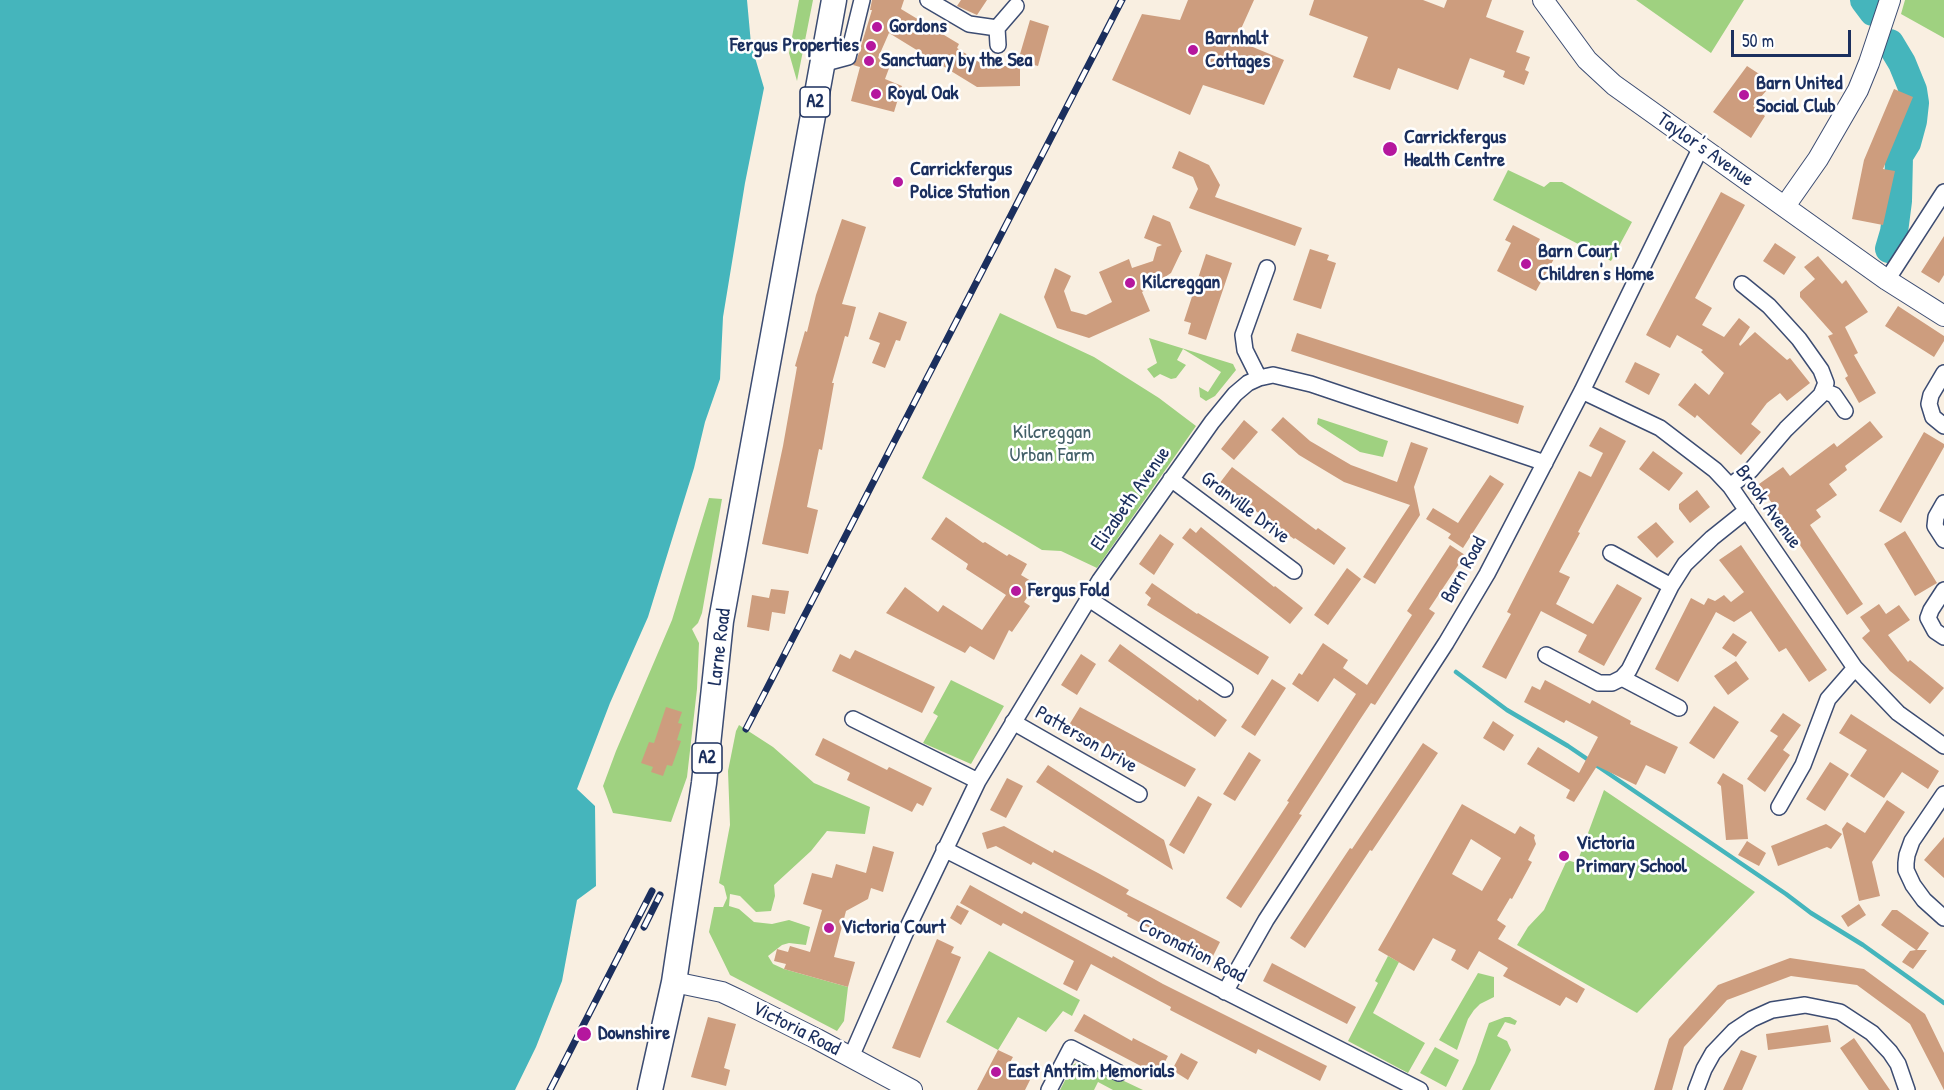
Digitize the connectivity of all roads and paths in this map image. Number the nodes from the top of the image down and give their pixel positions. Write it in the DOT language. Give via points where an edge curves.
graph roads {
  1 [pos="834,0"];
  2 [pos="862,0"];
  3 [pos="928,0"];
  4 [pos="1543,0"];
  5 [pos="1890,0"];
  6 [pos="1016,6"];
  7 [pos="997,28"];
  8 [pos="998,45"];
  9 [pos="822,64"];
  10 [pos="1701,147"];
  11 [pos="1944,192"];
  12 [pos="1785,206"];
  13 [pos="1267,268"];
  14 [pos="1887,280"];
  15 [pos="1742,284"];
  16 [pos="1944,316"];
  17 [pos="1944,373"];
  18 [pos="1259,378"];
  19 [pos="1582,391"];
  20 [pos="1824,391"];
  21 [pos="1845,411"];
  22 [pos="1944,426"];
  23 [pos="1545,463"];
  24 [pos="1171,479"];
  25 [pos="1730,486"];
  26 [pos="1944,503"];
  27 [pos="1747,510"];
  28 [pos="1944,540"];
  29 [pos="1611,553"];
  30 [pos="1294,571"];
  31 [pos="1671,586"];
  32 [pos="1944,590"];
  33 [pos="1089,599"];
  34 [pos="1944,637"];
  35 [pos="1546,655"];
  36 [pos="1855,668"];
  37 [pos="1622,678"];
  38 [pos="1225,689"];
  39 [pos="1679,708"];
  40 [pos="853,719"];
  41 [pos="1013,722"];
  42 [pos="1944,746"];
  43 [pos="978,781"];
  44 [pos="1139,794"];
  45 [pos="1944,794"];
  46 [pos="1779,807"];
  47 [pos="944,849"];
  48 [pos="1944,918"];
  49 [pos="674,982"];
  50 [pos="1225,992"];
  51 [pos="851,1057"];
  52 [pos="1119,1073"];
  53 [pos="1402,1086"];
  54 [pos="650,1090"];
  55 [pos="912,1090"];
  56 [pos="1049,1090"];
  57 [pos="1420,1090"];
  58 [pos="1696,1090"];
  59 [pos="1907,1090"];
  1 -- 9 [label="main road, A2"];
  2 -- 9 [label="street" via="848,57"];
  3 -- 7 [label="street" via="969,24"];
  4 -- 10 [label="street, Taylor's Avenue" via="1587,60 1614,85"];
  5 -- 12 [label="street" via="1858,90 1824,150"];
  6 -- 7 [label="street"];
  7 -- 8 [label="street"];
  9 -- 49 [label="main road, Larne Road / A2" via="722,621 704,783"];
  10 -- 12 [label="street, Taylor's Avenue"];
  10 -- 19 [label="street, Barn Road"];
  11 -- 14 [label="street"];
  12 -- 14 [label="street, Taylor's Avenue"];
  13 -- 18 [label="street" via="1243,335 1245,350"];
  14 -- 16 [label="street, Taylor's Avenue"];
  15 -- 20 [label="street" via="1799,339 1821,370 1826,383"];
  17 -- 22 [label="street" via="1929,404 1932,417"];
  18 -- 23 [label="street" via="1273,375 1311,384"];
  18 -- 24 [label="street, Elizabeth Avenue" via="1235,394"];
  19 -- 23 [label="street, Barn Road"];
  19 -- 25 [label="street, Brook Avenue" via="1660,428"];
  20 -- 21 [label="street" via="1833,395"];
  20 -- 25 [label="street" via="1751,470"];
  23 -- 50 [label="street, Barn Road" via="1446,643 1266,920"];
  24 -- 30 [label="street, Granville Drive"];
  24 -- 33 [label="street, Elizabeth Avenue"];
  25 -- 27 [label="street, Brook Avenue"];
  26 -- 28 [label="street" via="1935,522 1936,531"];
  27 -- 31 [label="street" via="1692,556"];
  27 -- 36 [label="street, Brook Avenue"];
  29 -- 31 [label="street"];
  31 -- 37 [label="street"];
  32 -- 34 [label="street" via="1929,618 1935,631"];
  33 -- 38 [label="street"];
  33 -- 41 [label="street, Elizabeth Avenue"];
  35 -- 37 [label="street" via="1599,683"];
  36 -- 42 [label="street, Brook Avenue" via="1898,713"];
  36 -- 46 [label="street" via="1828,699 1803,765"];
  37 -- 39 [label="street"];
  40 -- 43 [label="street"];
  41 -- 43 [label="street, Elizabeth Avenue"];
  41 -- 44 [label="street, Patterson Drive"];
  43 -- 47 [label="street, Elizabeth Avenue"];
  45 -- 48 [label="street" via="1912,841 1906,855 1906,870 1924,900"];
  47 -- 50 [label="street, Coronation Road"];
  47 -- 51 [label="street, Elizabeth Avenue"];
  49 -- 51 [label="street, Victoria Road" via="722,992"];
  49 -- 54 [label="main road, Larne Road / A2"];
  50 -- 53 [label="street, Coronation Road"];
  51 -- 55 [label="street, Victoria Road"];
  52 -- 56 [label="street" via="1071,1048"];
  53 -- 57 [label="street, Coronation Road"];
  58 -- 59 [label="street" via="1708,1062 1734,1031 1772,1010 1805,1005 1840,1012 1872,1033 1898,1064"];
}
